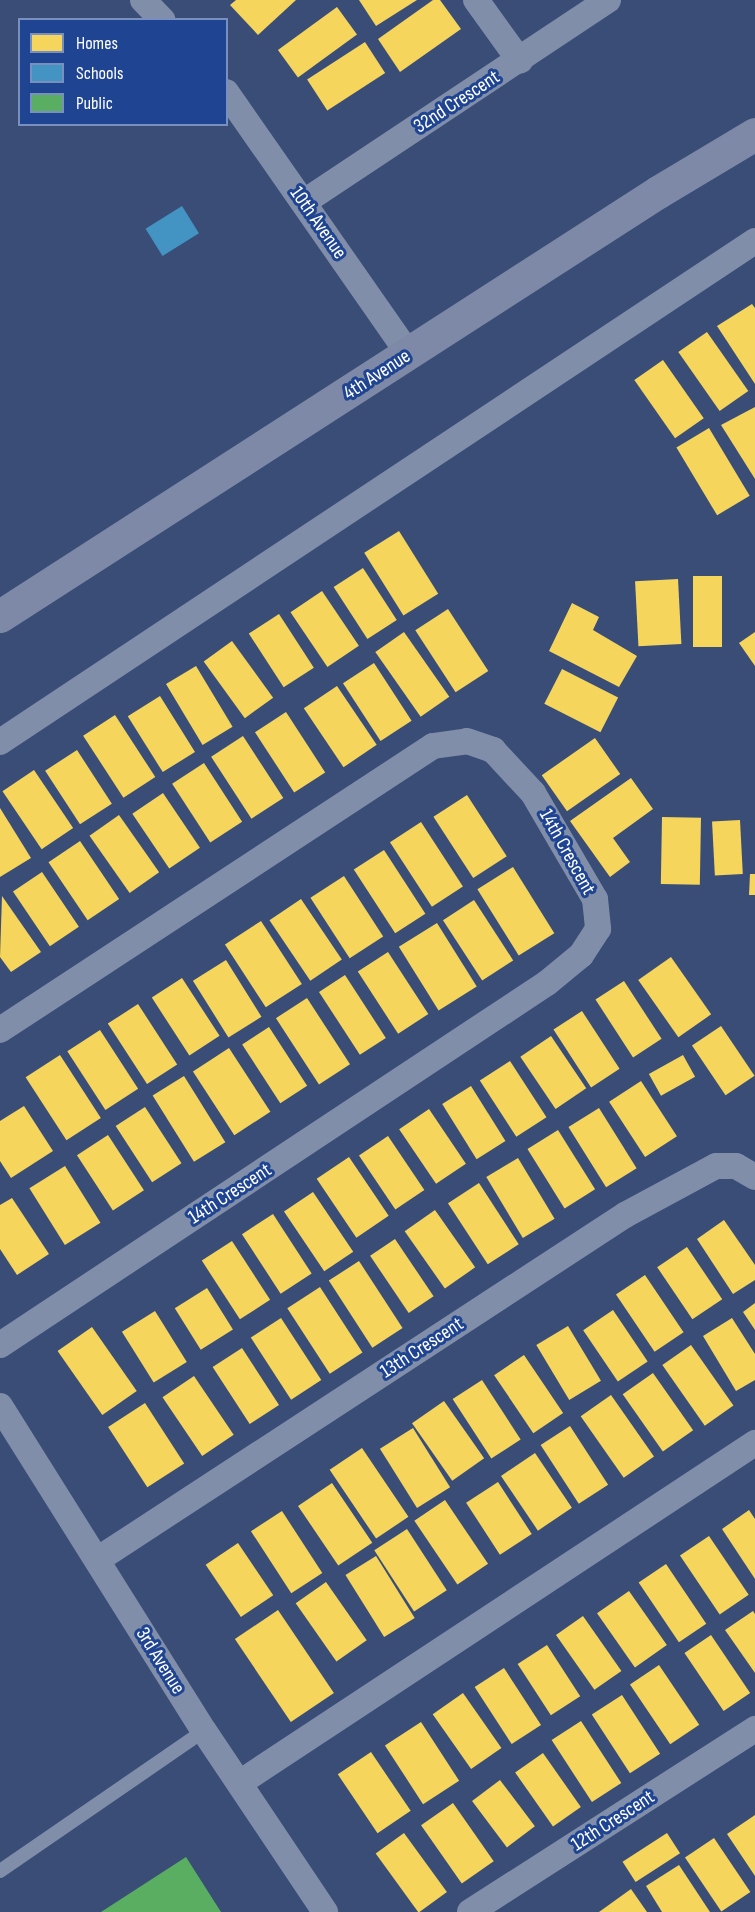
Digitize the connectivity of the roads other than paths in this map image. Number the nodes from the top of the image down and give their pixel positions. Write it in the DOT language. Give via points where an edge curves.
graph roads {
  1 [pos="143,0"];
  2 [pos="476,0"];
  3 [pos="608,0"];
  4 [pos="160,18"];
  5 [pos="520,61"];
  6 [pos="228,95"];
  7 [pos="755,134"];
  8 [pos="304,202"];
  9 [pos="755,241"];
  10 [pos="410,354"];
  11 [pos="0,616"];
  12 [pos="0,742"];
  13 [pos="0,1030"];
  14 [pos="755,1177"];
  15 [pos="0,1345"];
  16 [pos="0,1406"];
  17 [pos="755,1443"];
  18 [pos="97,1560"];
  19 [pos="755,1729"];
  20 [pos="204,1731"];
  21 [pos="241,1782"];
  22 [pos="0,1871"];
  23 [pos="325,1912"];
  24 [pos="470,1912"];
  1 -- 4 [label="street"];
  2 -- 5 [label="street"];
  3 -- 5 [label="street, 32nd Crescent"];
  5 -- 8 [label="street, 32nd Crescent"];
  6 -- 8 [label="street, 10th Avenue"];
  7 -- 10 [label="street, 4th Avenue"];
  8 -- 10 [label="street, 10th Avenue"];
  9 -- 12 [label="street"];
  10 -- 11 [label="street, 4th Avenue"];
  13 -- 15 [label="street, 14th Crescent" via="433,746 466,741 492,750 533,793 595,899 598,929 581,955 547,983"];
  14 -- 18 [label="street, 13th Crescent" via="736,1166 716,1166 625,1215"];
  16 -- 18 [label="street, 3rd Avenue"];
  17 -- 21 [label="street"];
  18 -- 20 [label="street, 3rd Avenue"];
  19 -- 24 [label="street, 12th Crescent"];
  20 -- 21 [label="street, 3rd Avenue"];
  20 -- 22 [label="lane"];
  21 -- 23 [label="street, 3rd Avenue"];
}
